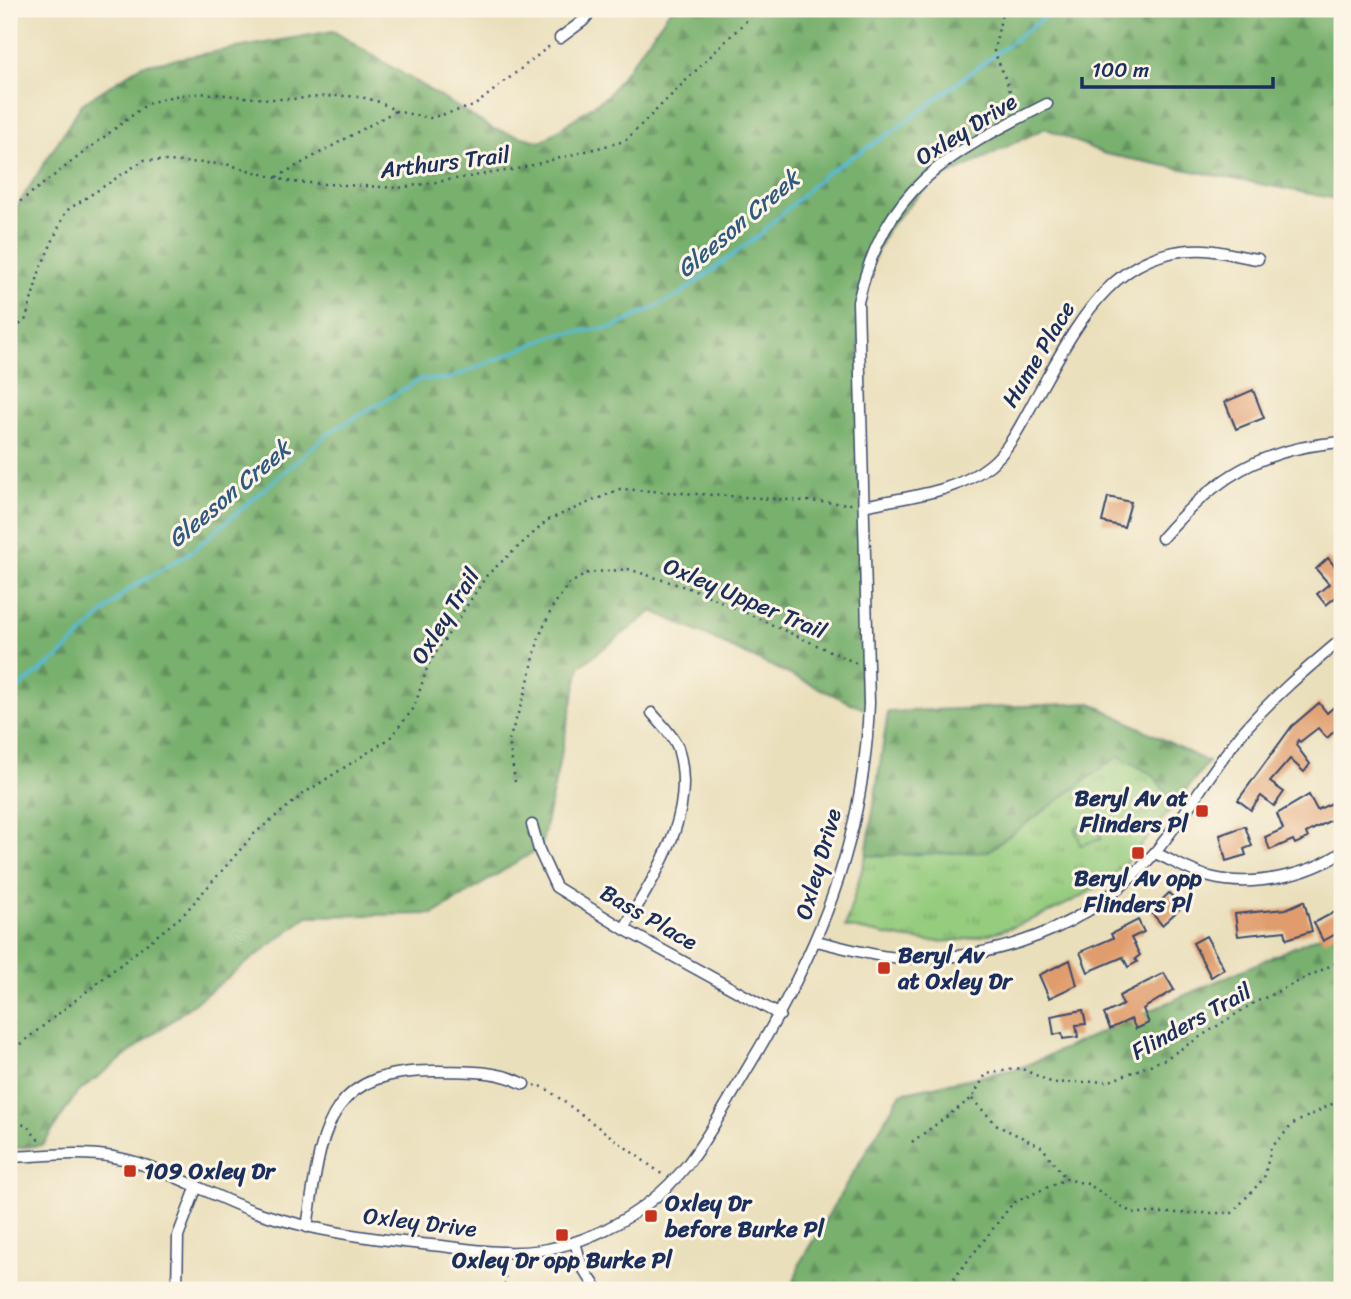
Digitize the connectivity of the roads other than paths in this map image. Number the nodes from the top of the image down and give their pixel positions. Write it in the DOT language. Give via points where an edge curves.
graph roads {
  1 [pos="593,9"];
  2 [pos="560,38"];
  3 [pos="1047,104"];
  4 [pos="1258,260"];
  5 [pos="1342,442"];
  6 [pos="864,506"];
  7 [pos="1163,538"];
  8 [pos="1342,639"];
  9 [pos="652,713"];
  10 [pos="532,825"];
  11 [pos="1342,852"];
  12 [pos="1155,853"];
  13 [pos="624,929"];
  14 [pos="817,941"];
  15 [pos="780,1014"];
  16 [pos="524,1084"];
  17 [pos="9,1157"];
  18 [pos="197,1186"];
  19 [pos="307,1227"];
  20 [pos="575,1242"];
  21 [pos="177,1290"];
  22 [pos="598,1290"];
  1 -- 2 [label="street"];
  3 -- 6 [label="street, Oxley Drive" via="923,177 888,220 867,266 858,302"];
  4 -- 6 [label="street, Hume Place" via="1204,250 1161,256 1121,275 1085,312 1022,423 992,464 939,491"];
  5 -- 7 [label="street" via="1254,460 1185,512"];
  6 -- 14 [label="street, Oxley Drive" via="868,747 849,845"];
  8 -- 12 [label="street" via="1287,685 1246,728"];
  9 -- 13 [label="street" via="677,746 681,812 672,843"];
  10 -- 13 [label="street, Bass Place" via="556,887"];
  11 -- 12 [label="street" via="1311,868 1248,881 1211,877"];
  12 -- 14 [label="street" via="1106,898 1030,940 931,958 873,954"];
  13 -- 15 [label="street, Bass Place"];
  14 -- 15 [label="street, Oxley Drive"];
  15 -- 20 [label="street, Oxley Drive" via="702,1143 671,1181 634,1214"];
  16 -- 19 [label="street" via="507,1074 424,1071 389,1074 359,1089 336,1109 326,1127"];
  17 -- 18 [label="street, Oxley Drive" via="120,1158"];
  18 -- 19 [label="street, Oxley Drive" via="254,1211"];
  18 -- 21 [label="street" via="178,1236"];
  19 -- 20 [label="street, Oxley Drive" via="505,1253"];
  20 -- 22 [label="street" via="582,1267"];
}
